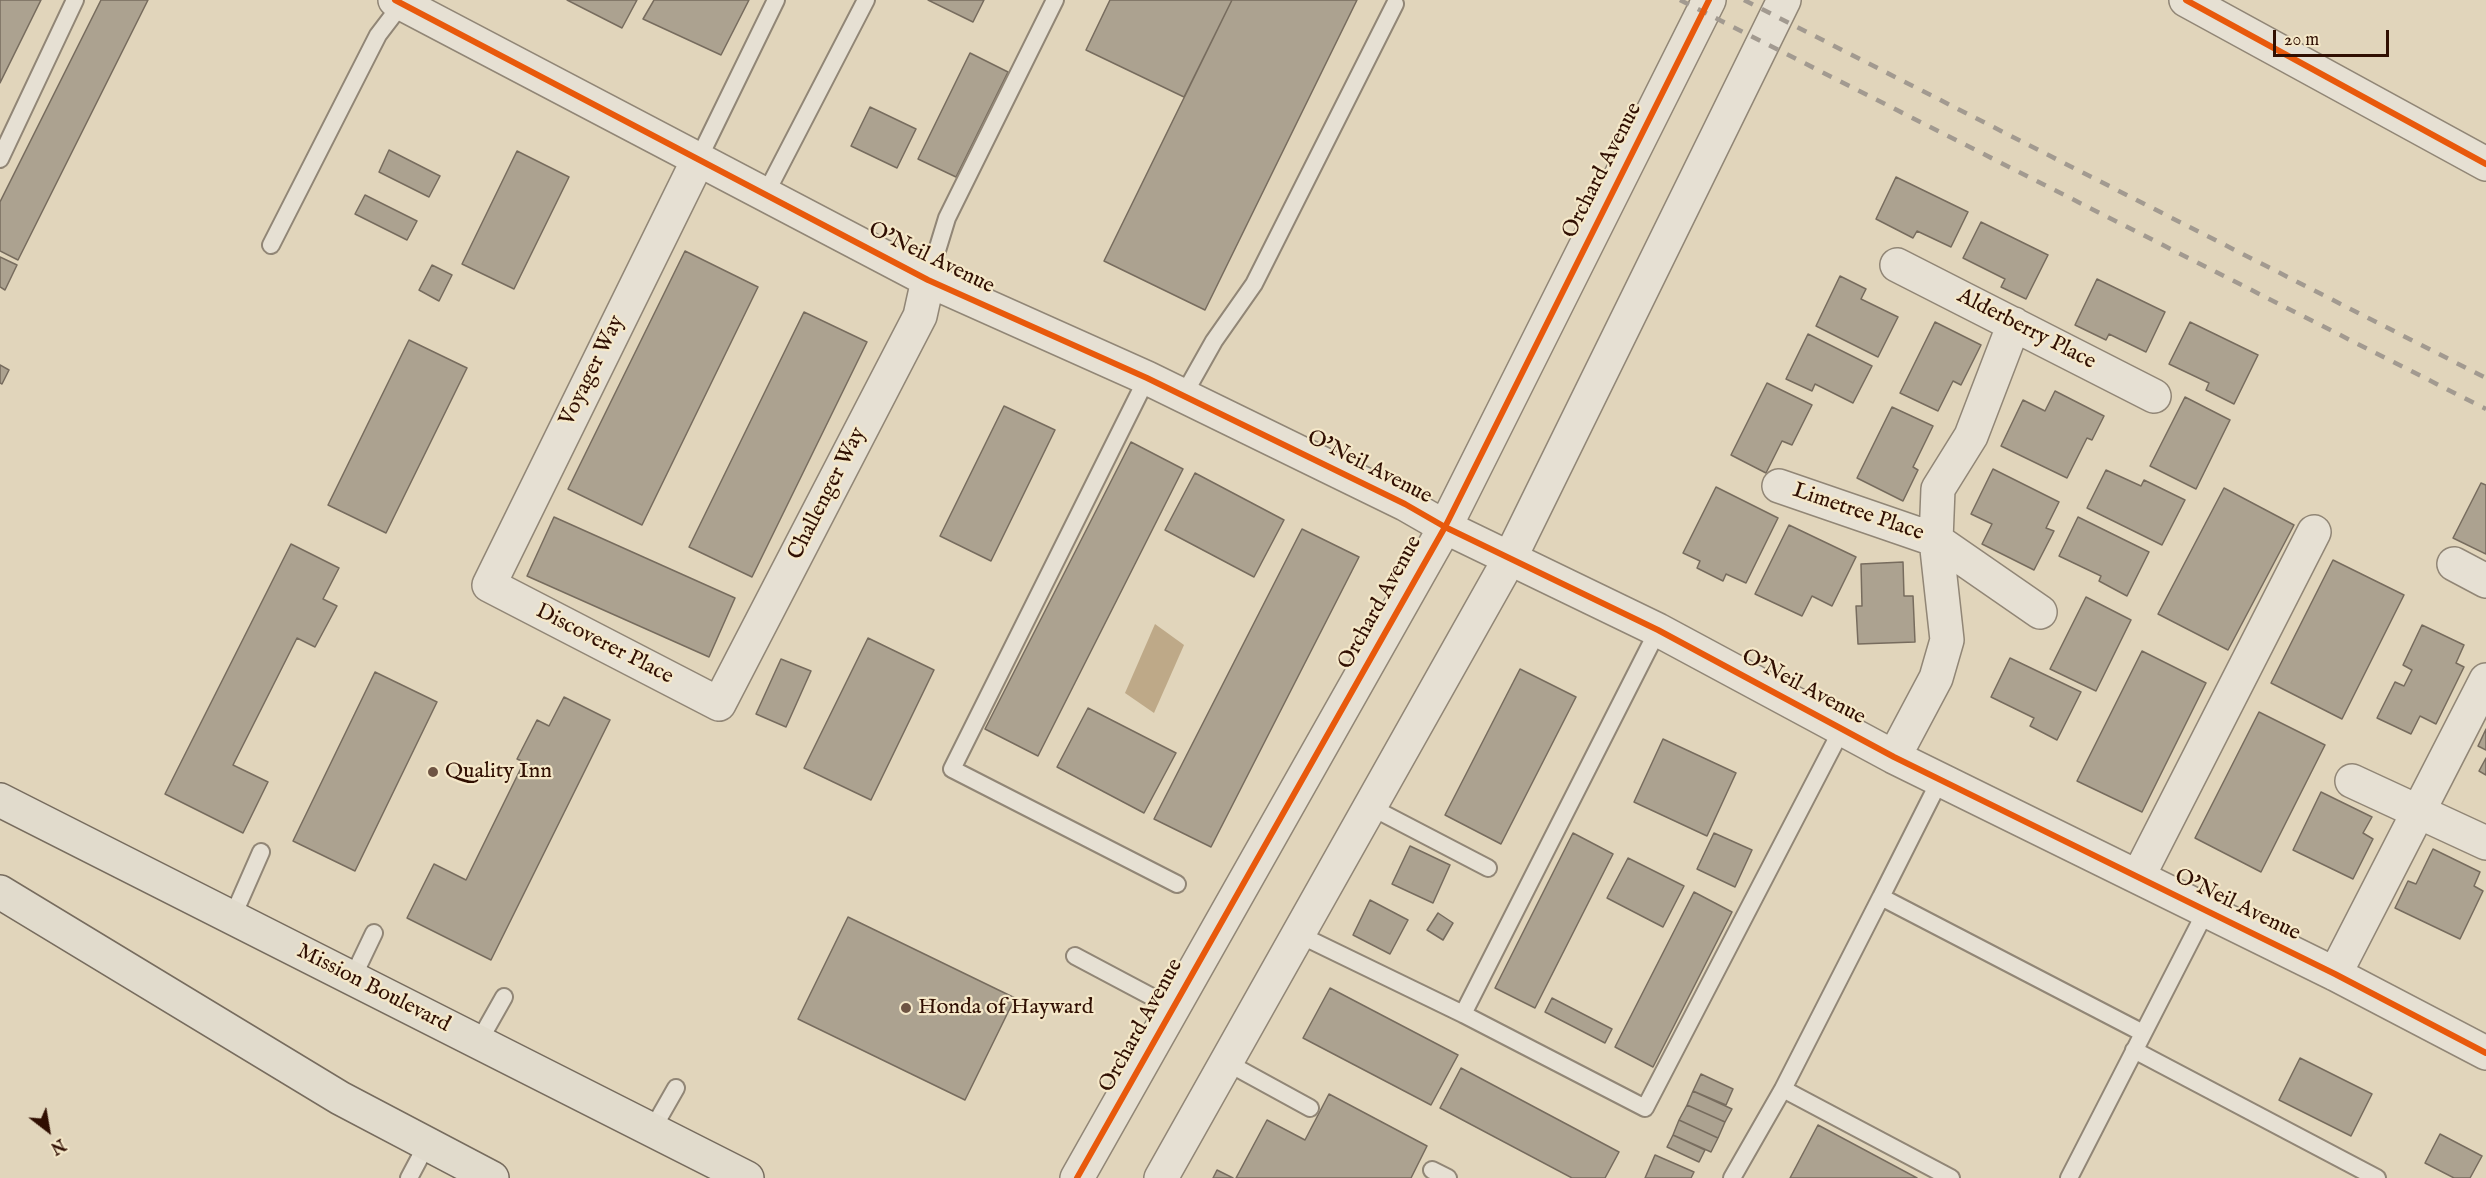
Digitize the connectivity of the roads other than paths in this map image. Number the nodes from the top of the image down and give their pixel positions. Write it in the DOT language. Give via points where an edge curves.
graph roads {
  1 [pos="75,0"];
  2 [pos="776,0"];
  3 [pos="866,0"];
  4 [pos="1055,0"];
  5 [pos="1709,0"];
  6 [pos="1784,0"];
  7 [pos="2186,0"];
  8 [pos="400,1"];
  9 [pos="1395,4"];
  10 [pos="699,158"];
  11 [pos="0,159"];
  12 [pos="2486,164"];
  13 [pos="765,195"];
  14 [pos="271,244"];
  15 [pos="1896,265"];
  16 [pos="928,280"];
  17 [pos="2014,324"];
  18 [pos="1147,378"];
  19 [pos="1183,396"];
  20 [pos="2154,396"];
  21 [pos="1779,486"];
  22 [pos="1445,526"];
  23 [pos="2314,532"];
  24 [pos="1936,540"];
  25 [pos="1510,558"];
  26 [pos="2454,564"];
  27 [pos="2486,581"];
  28 [pos="489,585"];
  29 [pos="2040,612"];
  30 [pos="1658,630"];
  31 [pos="2486,680"];
  32 [pos="719,704"];
  33 [pos="1842,729"];
  34 [pos="1894,757"];
  35 [pos="1941,778"];
  36 [pos="2352,781"];
  37 [pos="0,800"];
  38 [pos="1369,806"];
  39 [pos="2417,812"];
  40 [pos="2486,843"];
  41 [pos="261,852"];
  42 [pos="1488,868"];
  43 [pos="2138,877"];
  44 [pos="1177,884"];
  45 [pos="0,892"];
  46 [pos="1881,897"];
  47 [pos="2206,911"];
  48 [pos="232,918"];
  49 [pos="374,933"];
  50 [pos="1298,934"];
  51 [pos="1075,956"];
  52 [pos="2335,974"];
  53 [pos="352,979"];
  54 [pos="504,998"];
  55 [pos="1173,1008"];
  56 [pos="1463,1014"];
  57 [pos="2143,1033"];
  58 [pos="478,1042"];
  59 [pos="2134,1050"];
  60 [pos="2486,1053"];
  61 [pos="1226,1062"];
  62 [pos="676,1088"];
  63 [pos="1783,1089"];
  64 [pos="1310,1108"];
  65 [pos="652,1130"];
  66 [pos="427,1144"];
  67 [pos="1432,1170"];
  68 [pos="409,1178"];
  69 [pos="492,1178"];
  70 [pos="747,1178"];
  71 [pos="1077,1178"];
  72 [pos="1161,1178"];
  73 [pos="1448,1178"];
  74 [pos="1732,1178"];
  75 [pos="1951,1178"];
  76 [pos="2069,1178"];
  77 [pos="2377,1178"];
  1 -- 11 [label="lane"];
  2 -- 10 [label="lane"];
  3 -- 13 [label="lane"];
  4 -- 16 [label="lane" via="947,218"];
  5 -- 22 [label="street, Orchard Avenue"];
  6 -- 25 [label="street"];
  7 -- 12 [label="street"];
  8 -- 10 [label="street, O'Neil Avenue"];
  8 -- 14 [label="lane" via="378,35"];
  9 -- 19 [label="lane" via="1254,284 1214,341"];
  10 -- 13 [label="street, O'Neil Avenue"];
  10 -- 28 [label="street, Voyager Way"];
  13 -- 16 [label="street, O'Neil Avenue"];
  15 -- 17 [label="street, Alderberry Place"];
  16 -- 18 [label="street, O'Neil Avenue"];
  16 -- 32 [label="street, Challenger Way" via="920,316"];
  17 -- 20 [label="street, Alderberry Place"];
  17 -- 24 [label="street" via="1971,436 1938,489"];
  18 -- 19 [label="street, O'Neil Avenue"];
  18 -- 44 [label="lane" via="952,769"];
  19 -- 22 [label="street, O'Neil Avenue"];
  21 -- 24 [label="street, Limetree Place"];
  22 -- 25 [label="street, O'Neil Avenue"];
  22 -- 55 [label="street, Orchard Avenue"];
  23 -- 43 [label="street"];
  24 -- 29 [label="street, Limetree Place"];
  24 -- 34 [label="street" via="1947,640 1936,678"];
  25 -- 30 [label="street, O'Neil Avenue"];
  25 -- 38 [label="street"];
  26 -- 27 [label="street"];
  28 -- 32 [label="street, Discoverer Place"];
  30 -- 33 [label="street, O'Neil Avenue"];
  30 -- 56 [label="lane"];
  31 -- 39 [label="street"];
  33 -- 34 [label="street, O'Neil Avenue"];
  33 -- 56 [label="lane" via="1645,1108"];
  34 -- 35 [label="street, O'Neil Avenue"];
  35 -- 43 [label="street, O'Neil Avenue"];
  35 -- 46 [label="lane"];
  36 -- 39 [label="street"];
  37 -- 48 [label="main road, Mission Boulevard"];
  38 -- 42 [label="lane"];
  38 -- 50 [label="street"];
  39 -- 40 [label="street"];
  39 -- 52 [label="street"];
  41 -- 48 [label="lane"];
  43 -- 47 [label="street, O'Neil Avenue"];
  45 -- 66 [label="main road" via="340,1098"];
  46 -- 57 [label="lane"];
  46 -- 63 [label="lane"];
  47 -- 52 [label="street, O'Neil Avenue"];
  47 -- 57 [label="lane"];
  48 -- 53 [label="main road, Mission Boulevard"];
  49 -- 53 [label="lane"];
  50 -- 56 [label="lane"];
  50 -- 61 [label="street"];
  51 -- 55 [label="lane"];
  52 -- 60 [label="street, O'Neil Avenue"];
  53 -- 58 [label="main road, Mission Boulevard"];
  54 -- 58 [label="lane"];
  55 -- 71 [label="street, Orchard Avenue"];
  57 -- 59 [label="lane"];
  58 -- 65 [label="main road, Mission Boulevard"];
  59 -- 76 [label="lane"];
  59 -- 77 [label="lane"];
  61 -- 64 [label="lane"];
  61 -- 72 [label="street"];
  62 -- 65 [label="lane"];
  63 -- 74 [label="lane"];
  63 -- 75 [label="lane"];
  65 -- 70 [label="main road, Mission Boulevard"];
  66 -- 68 [label="lane"];
  66 -- 69 [label="main road"];
  67 -- 73 [label="lane"];
}
